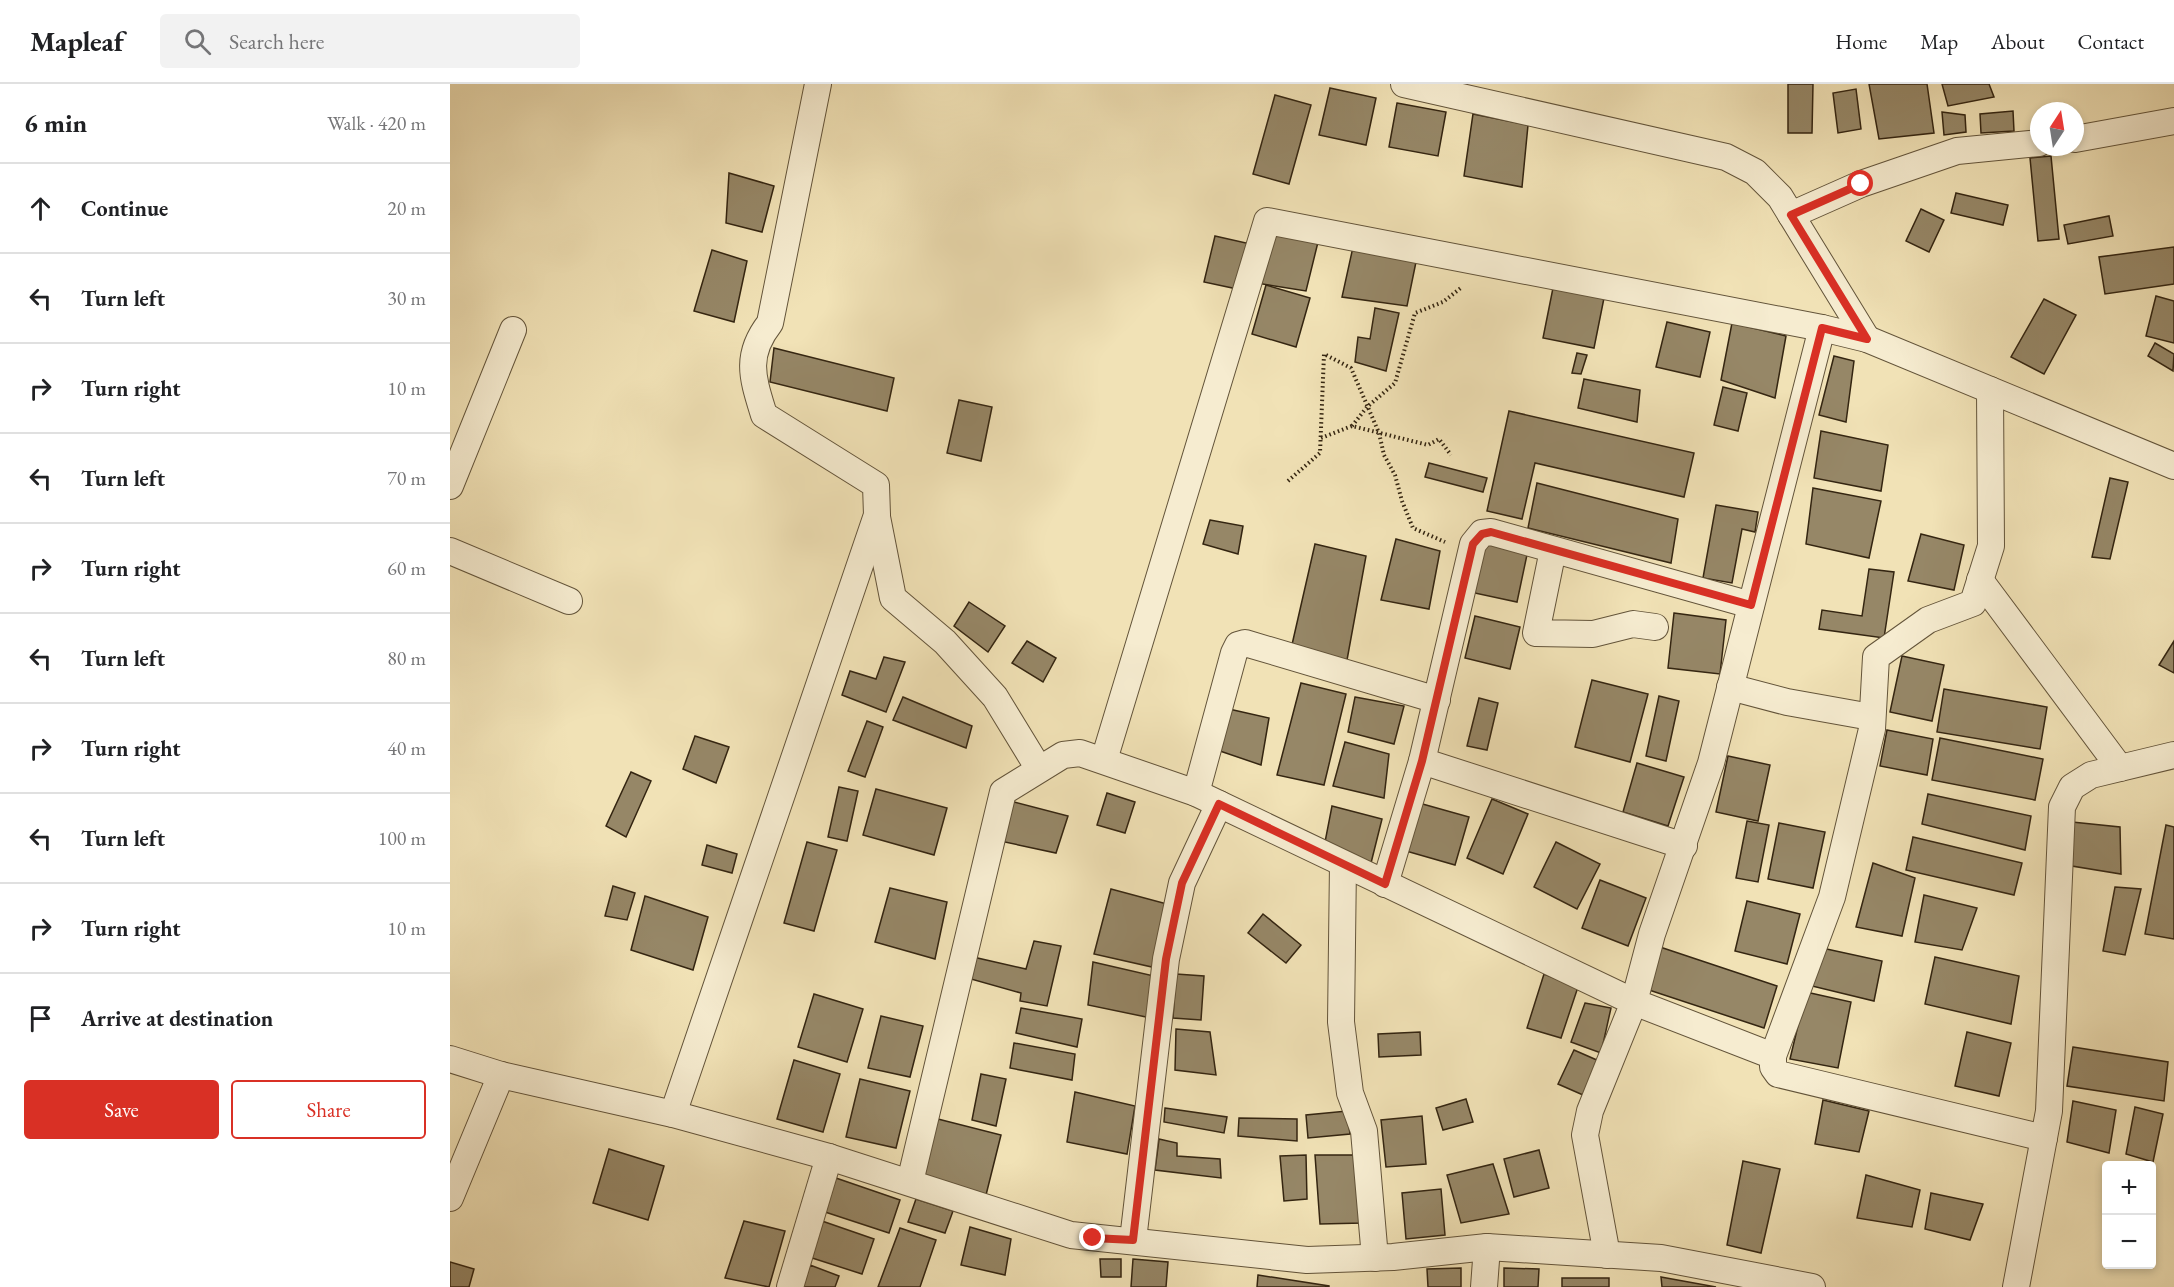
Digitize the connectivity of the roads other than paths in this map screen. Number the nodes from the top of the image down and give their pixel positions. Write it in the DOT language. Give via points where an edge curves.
graph roads {
  1 [pos="818,84"];
  2 [pos="1404,84"];
  3 [pos="2174,121"];
  4 [pos="2084,137"];
  5 [pos="2030,143"];
  6 [pos="1791,215"];
  7 [pos="1822,328"];
  8 [pos="513,330"];
  9 [pos="1867,339"];
  10 [pos="1990,390"];
  11 [pos="2174,466"];
  12 [pos="450,486"];
  13 [pos="877,515"];
  14 [pos="1553,550"];
  15 [pos="450,551"];
  16 [pos="1980,580"];
  17 [pos="569,601"];
  18 [pos="1751,605"];
  19 [pos="1655,627"];
  20 [pos="1730,687"];
  21 [pos="1437,700"];
  22 [pos="1871,717"];
  23 [pos="2174,755"];
  24 [pos="1104,760"];
  25 [pos="1422,761"];
  26 [pos="2120,768"];
  27 [pos="1039,769"];
  28 [pos="1196,792"];
  29 [pos="1219,804"];
  30 [pos="1683,846"];
  31 [pos="1342,864"];
  32 [pos="1385,884"];
  33 [pos="1634,1002"];
  34 [pos="1773,1056"];
  35 [pos="450,1059"];
  36 [pos="501,1075"];
  37 [pos="672,1114"];
  38 [pos="2044,1138"];
  39 [pos="829,1156"];
  40 [pos="910,1182"];
  41 [pos="450,1198"];
  42 [pos="1133,1240"];
  43 [pos="1487,1247"];
  44 [pos="1607,1255"];
  45 [pos="1375,1258"];
  46 [pos="790,1287"];
  47 [pos="1484,1287"];
  48 [pos="1812,1287"];
  49 [pos="2017,1287"];
  1 -- 13 [label="street" via="770,323 756,340 752,377 764,415 876,485"];
  2 -- 6 [label="street" via="1726,157 1755,172"];
  3 -- 4 [label="street"];
  5 -- 6 [label="street" via="1957,151 1861,184"];
  6 -- 9 [label="street"];
  7 -- 9 [label="street"];
  7 -- 18 [label="street"];
  7 -- 24 [label="street" via="1267,221"];
  8 -- 12 [label="street"];
  9 -- 10 [label="street"];
  10 -- 11 [label="street"];
  10 -- 16 [label="street" via="1991,546"];
  13 -- 27 [label="street" via="893,598 945,642 995,697"];
  13 -- 37 [label="street"];
  14 -- 18 [label="street"];
  14 -- 19 [label="street" via="1536,633 1593,634 1633,624"];
  14 -- 21 [label="street" via="1491,532 1482,534 1473,544"];
  15 -- 17 [label="street"];
  16 -- 22 [label="street" via="1973,603 1928,620 1876,657"];
  16 -- 26 [label="street"];
  18 -- 20 [label="street"];
  20 -- 22 [label="street" via="1786,702"];
  20 -- 30 [label="street" via="1711,763"];
  21 -- 25 [label="street"];
  21 -- 28 [label="street" via="1245,643 1238,645"];
  22 -- 34 [label="street" via="1872,729 1832,897"];
  23 -- 26 [label="street"];
  24 -- 27 [label="street" via="1080,753 1063,755"];
  24 -- 28 [label="street"];
  25 -- 30 [label="street"];
  25 -- 32 [label="street"];
  26 -- 38 [label="street" via="2091,775 2073,787 2062,807 2049,1111"];
  27 -- 40 [label="street" via="1003,792"];
  28 -- 29 [label="street"];
  29 -- 31 [label="street"];
  29 -- 42 [label="street" via="1182,883 1166,959"];
  30 -- 33 [label="street" via="1652,934"];
  31 -- 32 [label="street"];
  31 -- 45 [label="street" via="1341,1022 1350,1093 1364,1131"];
  32 -- 33 [label="street"];
  33 -- 34 [label="street"];
  33 -- 44 [label="street" via="1590,1111 1585,1135"];
  34 -- 38 [label="street" via="1778,1074"];
  35 -- 36 [label="street"];
  36 -- 37 [label="street"];
  36 -- 41 [label="street"];
  37 -- 39 [label="street"];
  38 -- 49 [label="street"];
  39 -- 40 [label="street"];
  39 -- 46 [label="street"];
  40 -- 42 [label="street" via="1071,1235"];
  42 -- 45 [label="street" via="1307,1260"];
  43 -- 44 [label="street"];
  43 -- 45 [label="street"];
  43 -- 47 [label="street"];
  44 -- 48 [label="street" via="1661,1258"];
}
